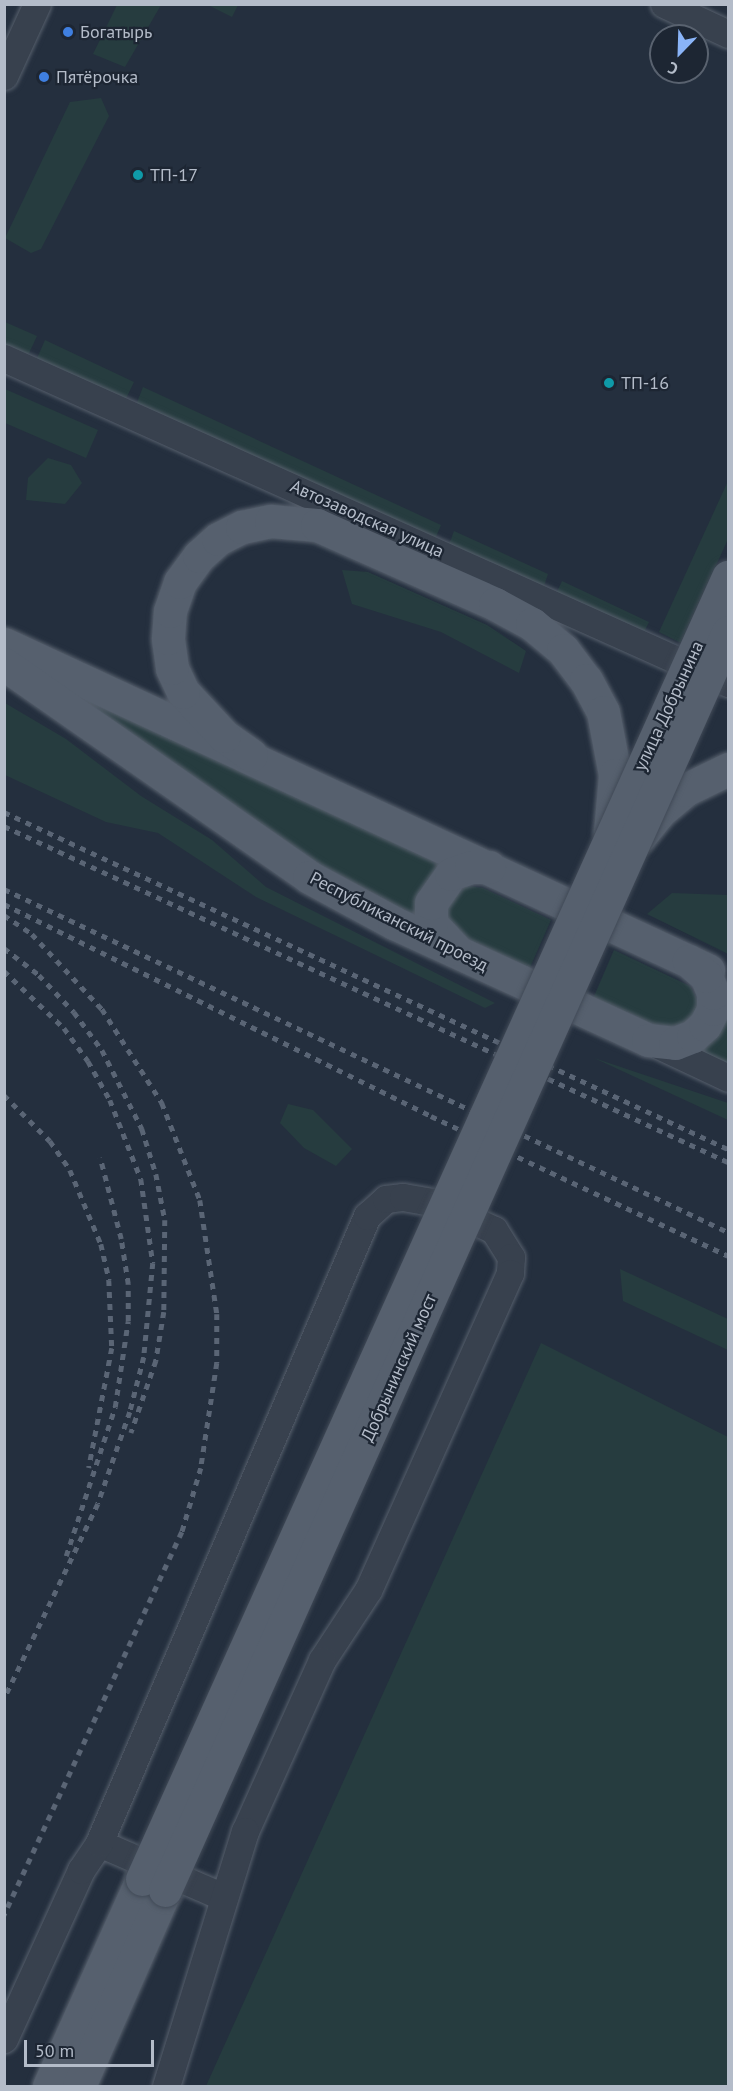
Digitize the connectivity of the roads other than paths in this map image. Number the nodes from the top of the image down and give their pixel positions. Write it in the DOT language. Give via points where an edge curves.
graph roads {
  1 [pos="37,4"];
  2 [pos="664,4"];
  3 [pos="729,34"];
  4 [pos="4,76"];
  5 [pos="4,358"];
  6 [pos="729,577"];
  7 [pos="729,632"];
  8 [pos="4,644"];
  9 [pos="4,664"];
  10 [pos="729,683"];
  11 [pos="251,755"];
  12 [pos="729,769"];
  13 [pos="621,841"];
  14 [pos="489,867"];
  15 [pos="465,956"];
  16 [pos="689,961"];
  17 [pos="729,980"];
  18 [pos="648,1040"];
  19 [pos="729,1078"];
  20 [pos="99,1843"];
  21 [pos="154,1885"];
  22 [pos="223,1897"];
  23 [pos="4,2039"];
  24 [pos="49,2086"];
  25 [pos="79,2086"];
  26 [pos="166,2086"];
  1 -- 4 [label="street"];
  2 -- 3 [label="street"];
  5 -- 10 [label="street, Автозаводская улица"];
  6 -- 13 [label="main road, улица Добрынина, bridge"];
  7 -- 13 [label="main road, улица Добрынина, bridge"];
  8 -- 11 [label="main road"];
  9 -- 15 [label="main road, Республиканский проезд" via="275,856 394,923"];
  11 -- 13 [label="main road" via="206,719 183,692 172,668 170,611 180,582 199,556 219,539 242,527 295,521 336,532 495,604 532,624 563,650 586,680 603,712 615,775"];
  11 -- 14 [label="main road"];
  12 -- 13 [label="main road, bridge" via="685,790"];
  13 -- 21 [label="main road, Добрынинский мост, bridge"];
  14 -- 15 [label="main road" via="471,867 451,874 431,903 431,923 442,939"];
  14 -- 16 [label="main road"];
  15 -- 18 [label="main road, Республиканский проезд"];
  16 -- 17 [label="main road"];
  16 -- 18 [label="main road" via="706,976 713,993 713,1009 705,1025 693,1036 675,1043"];
  18 -- 19 [label="street, Республиканский проезд"];
  20 -- 22 [label="street"];
  20 -- 22 [label="street" via="367,1216 386,1199 403,1197 436,1203 477,1220 494,1230 511,1257 503,1293 368,1590 322,1660 245,1831"];
  20 -- 23 [label="street" via="81,1870"];
  21 -- 24 [label="main road"];
  21 -- 25 [label="main road"];
  22 -- 26 [label="street" via="191,2015"];
}
